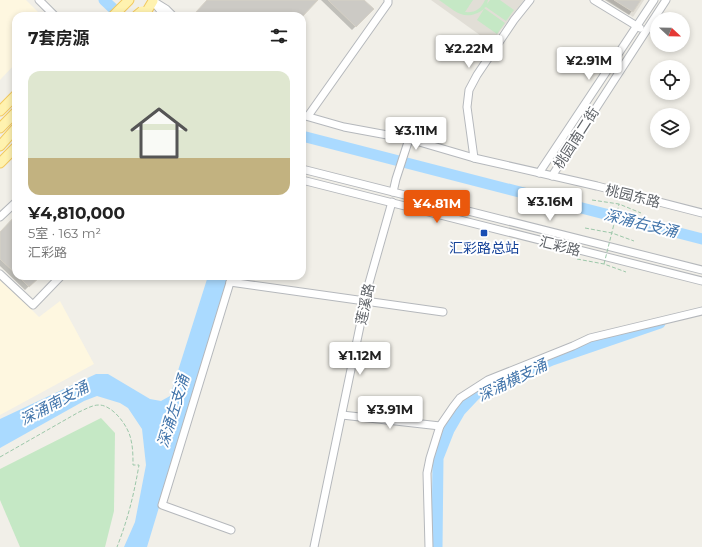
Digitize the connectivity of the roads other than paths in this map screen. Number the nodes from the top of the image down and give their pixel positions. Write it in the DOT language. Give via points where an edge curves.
graph roads {
  1 [pos="39,0"];
  2 [pos="129,0"];
  3 [pos="388,0"];
  4 [pos="530,0"];
  5 [pos="594,0"];
  6 [pos="654,0"];
  7 [pos="666,0"];
  8 [pos="154,1"];
  9 [pos="51,12"];
  10 [pos="117,12"];
  11 [pos="144,12"];
  12 [pos="162,12"];
  13 [pos="169,12"];
  14 [pos="636,26"];
  15 [pos="646,32"];
  16 [pos="12,99"];
  17 [pos="0,111"];
  18 [pos="306,112"];
  19 [pos="12,116"];
  20 [pos="306,116"];
  21 [pos="0,128"];
  22 [pos="12,132"];
  23 [pos="409,139"];
  24 [pos="0,146"];
  25 [pos="12,151"];
  26 [pos="474,158"];
  27 [pos="0,163"];
  28 [pos="306,170"];
  29 [pos="539,173"];
  30 [pos="552,176"];
  31 [pos="306,181"];
  32 [pos="394,192"];
  33 [pos="392,202"];
  34 [pos="12,206"];
  35 [pos="702,213"];
  36 [pos="0,217"];
  37 [pos="702,270"];
  38 [pos="0,274"];
  39 [pos="56,280"];
  40 [pos="231,280"];
  41 [pos="237,280"];
  42 [pos="702,281"];
  43 [pos="366,301"];
  44 [pos="702,311"];
  45 [pos="443,312"];
  46 [pos="342,415"];
  47 [pos="440,426"];
  48 [pos="231,530"];
  49 [pos="314,547"];
  50 [pos="429,547"];
  1 -- 9 [label="street"];
  2 -- 10 [label="main road"];
  3 -- 18 [label="street" via="379,16"];
  4 -- 26 [label="street" via="514,20 469,90 467,107"];
  5 -- 14 [label="street"];
  6 -- 14 [label="street, 桃园南二街"];
  7 -- 15 [label="street, 桃园南二街"];
  8 -- 11 [label="main road"];
  8 -- 12 [label="street"];
  8 -- 13 [label="street"];
  14 -- 15 [label="street"];
  14 -- 29 [label="street, 桃园南二街"];
  15 -- 30 [label="street, 桃园南二街"];
  16 -- 17 [label="main road"];
  19 -- 21 [label="main road"];
  20 -- 23 [label="street, 桃园东路" via="344,127"];
  22 -- 24 [label="main road"];
  23 -- 26 [label="street, 桃园东路"];
  23 -- 32 [label="street"];
  25 -- 27 [label="main road"];
  26 -- 29 [label="street, 桃园东路"];
  28 -- 32 [label="street, 汇彩路"];
  29 -- 30 [label="street, 桃园东路"];
  30 -- 35 [label="street, 桃园东路"];
  31 -- 33 [label="street, 汇彩路"];
  32 -- 37 [label="street, 汇彩路"];
  33 -- 42 [label="street, 汇彩路"];
  33 -- 43 [label="street, 莲溪路"];
  34 -- 36 [label="street"];
  38 -- 39 [label="street" via="33,305"];
  40 -- 48 [label="street" via="162,505"];
  41 -- 43 [label="street"];
  43 -- 45 [label="street"];
  43 -- 46 [label="street, 莲溪路"];
  44 -- 47 [label="street" via="590,338 488,380 460,398"];
  46 -- 47 [label="street"];
  46 -- 49 [label="street, 莲溪路"];
  47 -- 50 [label="street" via="427,473"];
}
